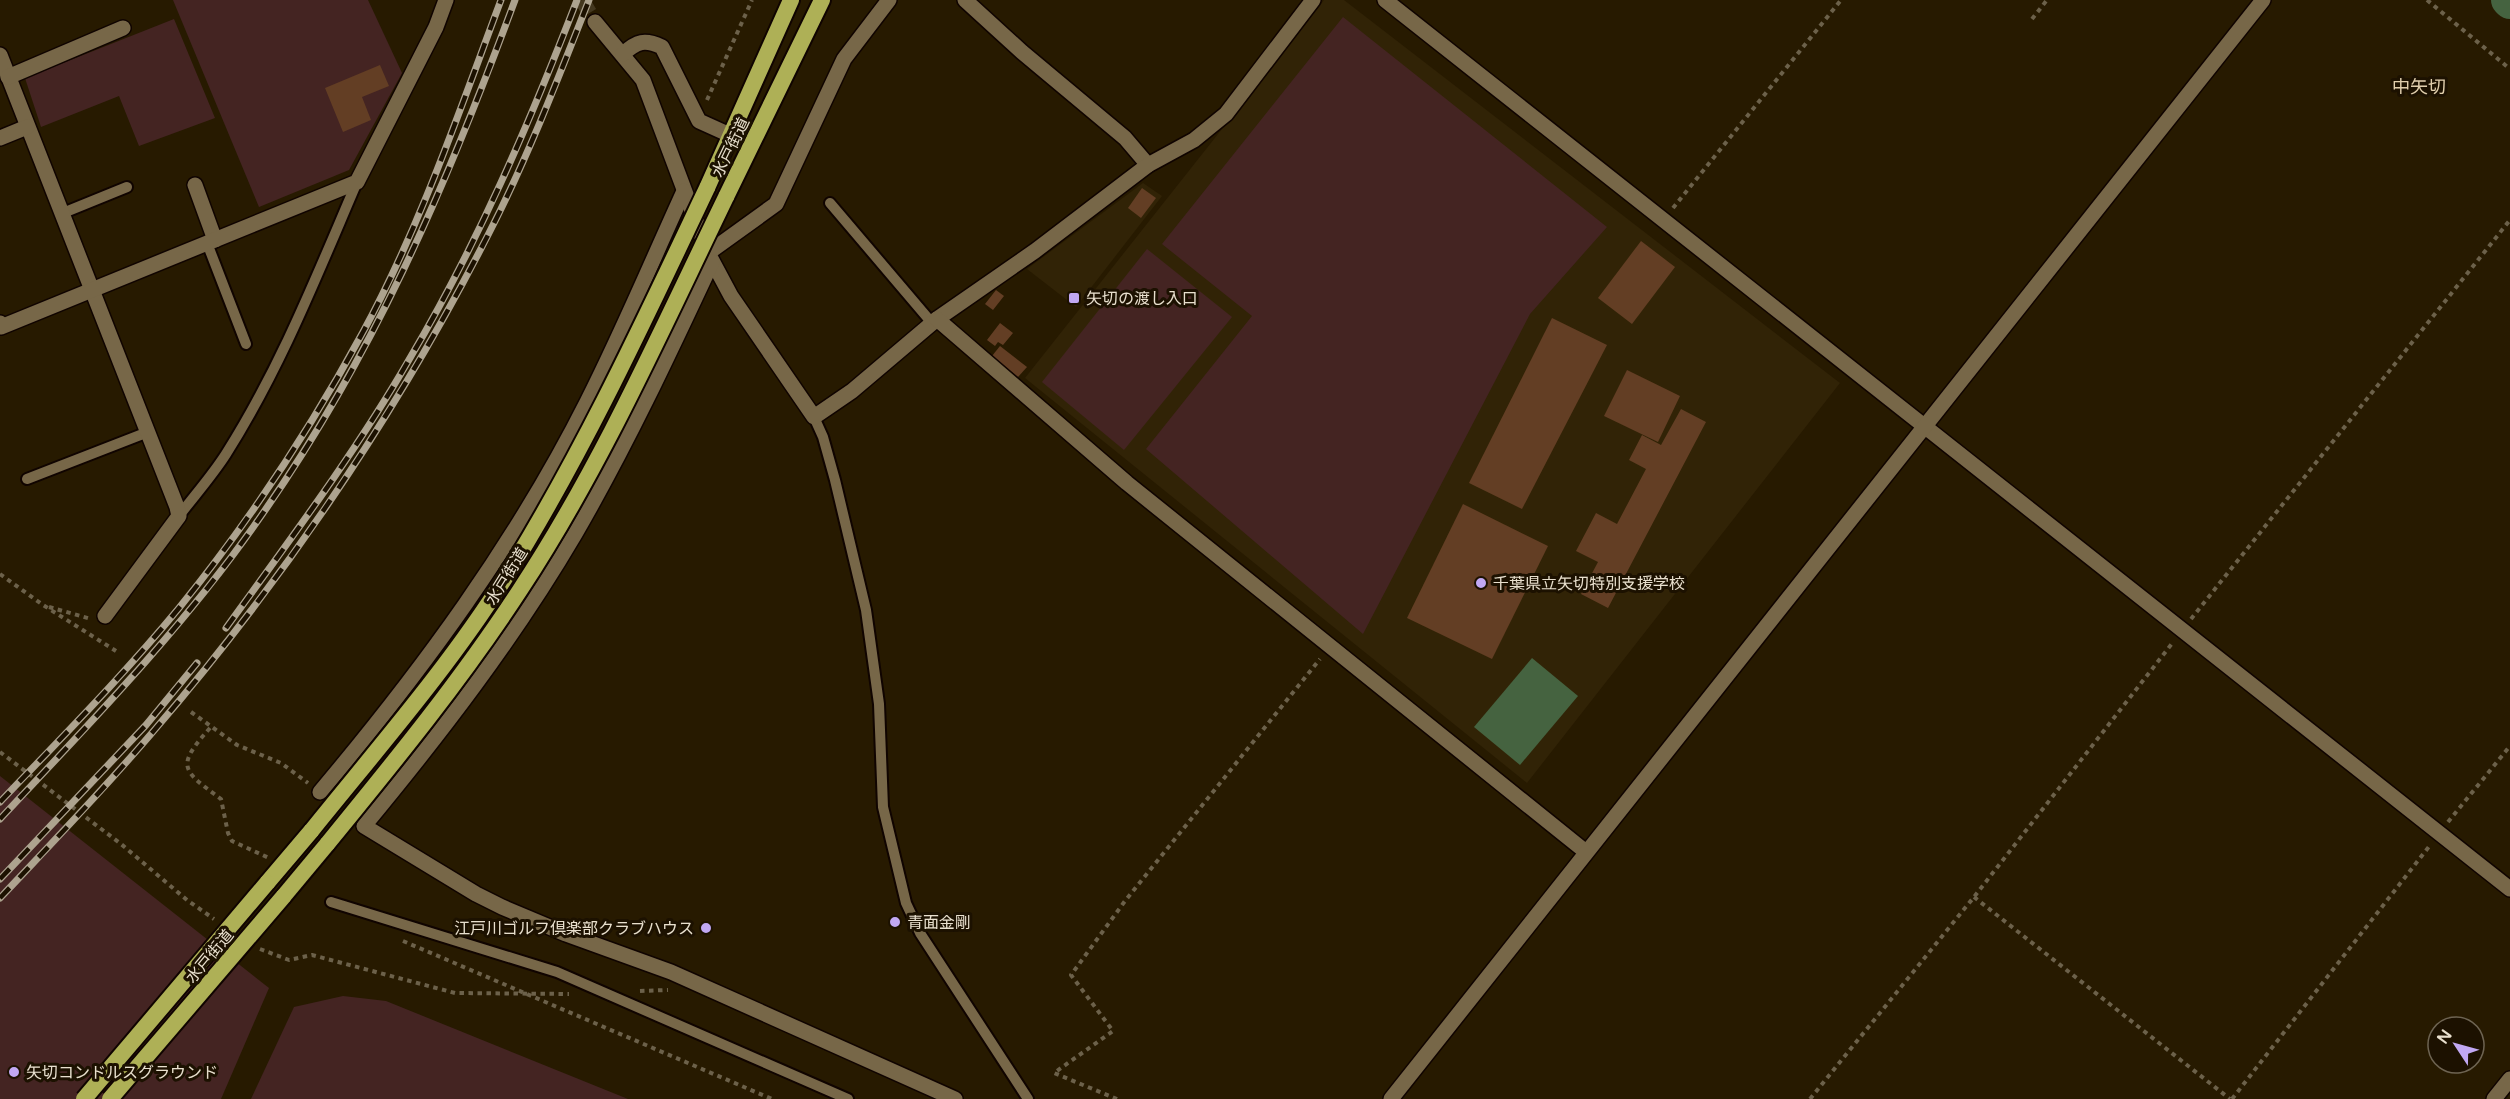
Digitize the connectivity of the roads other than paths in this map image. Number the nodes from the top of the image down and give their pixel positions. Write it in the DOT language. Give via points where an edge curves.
graph roads {
  1 [pos="446,0"];
  2 [pos="790,0"];
  3 [pos="822,0"];
  4 [pos="889,0"];
  5 [pos="965,0"];
  6 [pos="1313,0"];
  7 [pos="1385,0"];
  8 [pos="2263,0"];
  9 [pos="595,22"];
  10 [pos="123,28"];
  11 [pos="623,54"];
  12 [pos="0,55"];
  13 [pos="8,77"];
  14 [pos="27,127"];
  15 [pos="730,135"];
  16 [pos="0,138"];
  17 [pos="1148,165"];
  18 [pos="357,182"];
  19 [pos="195,185"];
  20 [pos="127,187"];
  21 [pos="684,191"];
  22 [pos="830,203"];
  23 [pos="63,213"];
  24 [pos="211,241"];
  25 [pos="710,257"];
  26 [pos="91,291"];
  27 [pos="934,321"];
  28 [pos="0,323"];
  29 [pos="246,345"];
  30 [pos="814,417"];
  31 [pos="1923,426"];
  32 [pos="148,432"];
  33 [pos="27,479"];
  34 [pos="178,516"];
  35 [pos="105,616"];
  36 [pos="320,792"];
  37 [pos="1586,852"];
  38 [pos="2510,889"];
  39 [pos="331,902"];
  40 [pos="2510,1079"];
  41 [pos="84,1099"];
  42 [pos="110,1099"];
  43 [pos="848,1099"];
  44 [pos="955,1099"];
  45 [pos="1028,1099"];
  46 [pos="1391,1099"];
  47 [pos="2494,1099"];
  1 -- 18 [label="street"];
  2 -- 15 [label="highway, 水戸街道"];
  3 -- 42 [label="highway, 水戸街道, bridge" via="589,474 521,589 442,703"];
  4 -- 25 [label="street" via="844,58 776,204"];
  5 -- 17 [label="street" via="1125,138"];
  6 -- 17 [label="street" via="1226,114 1194,140"];
  7 -- 31 [label="street"];
  8 -- 31 [label="street"];
  9 -- 11 [label="street"];
  10 -- 13 [label="street"];
  11 -- 15 [label="street" via="635,43 648,41 662,47 699,121"];
  11 -- 21 [label="street" via="643,80"];
  12 -- 13 [label="street"];
  13 -- 14 [label="street"];
  14 -- 16 [label="street"];
  14 -- 23 [label="street"];
  15 -- 41 [label="highway, 水戸街道, bridge" via="572,466 504,580 427,688"];
  17 -- 27 [label="street"];
  18 -- 24 [label="street"];
  18 -- 34 [label="lane" via="309,297 268,377 225,455"];
  19 -- 24 [label="street"];
  20 -- 23 [label="lane"];
  21 -- 25 [label="street"];
  21 -- 36 [label="street" via="587,403 507,543 456,620 375,728"];
  22 -- 27 [label="lane"];
  23 -- 26 [label="street"];
  24 -- 26 [label="street"];
  24 -- 29 [label="lane"];
  25 -- 30 [label="street" via="737,306"];
  25 -- 44 [label="street" via="642,410 574,535 497,655 364,826 502,907 671,972"];
  26 -- 28 [label="street" via="2,327"];
  26 -- 32 [label="street"];
  27 -- 30 [label="street" via="852,391"];
  27 -- 37 [label="street" via="1127,483"];
  30 -- 45 [label="lane" via="835,480 866,610 879,704 883,807 906,903 920,933"];
  31 -- 37 [label="street"];
  31 -- 38 [label="street"];
  32 -- 33 [label="lane"];
  32 -- 34 [label="street"];
  34 -- 35 [label="street"];
  37 -- 46 [label="street"];
  39 -- 43 [label="lane" via="557,972"];
  40 -- 47 [label="street"];
}
